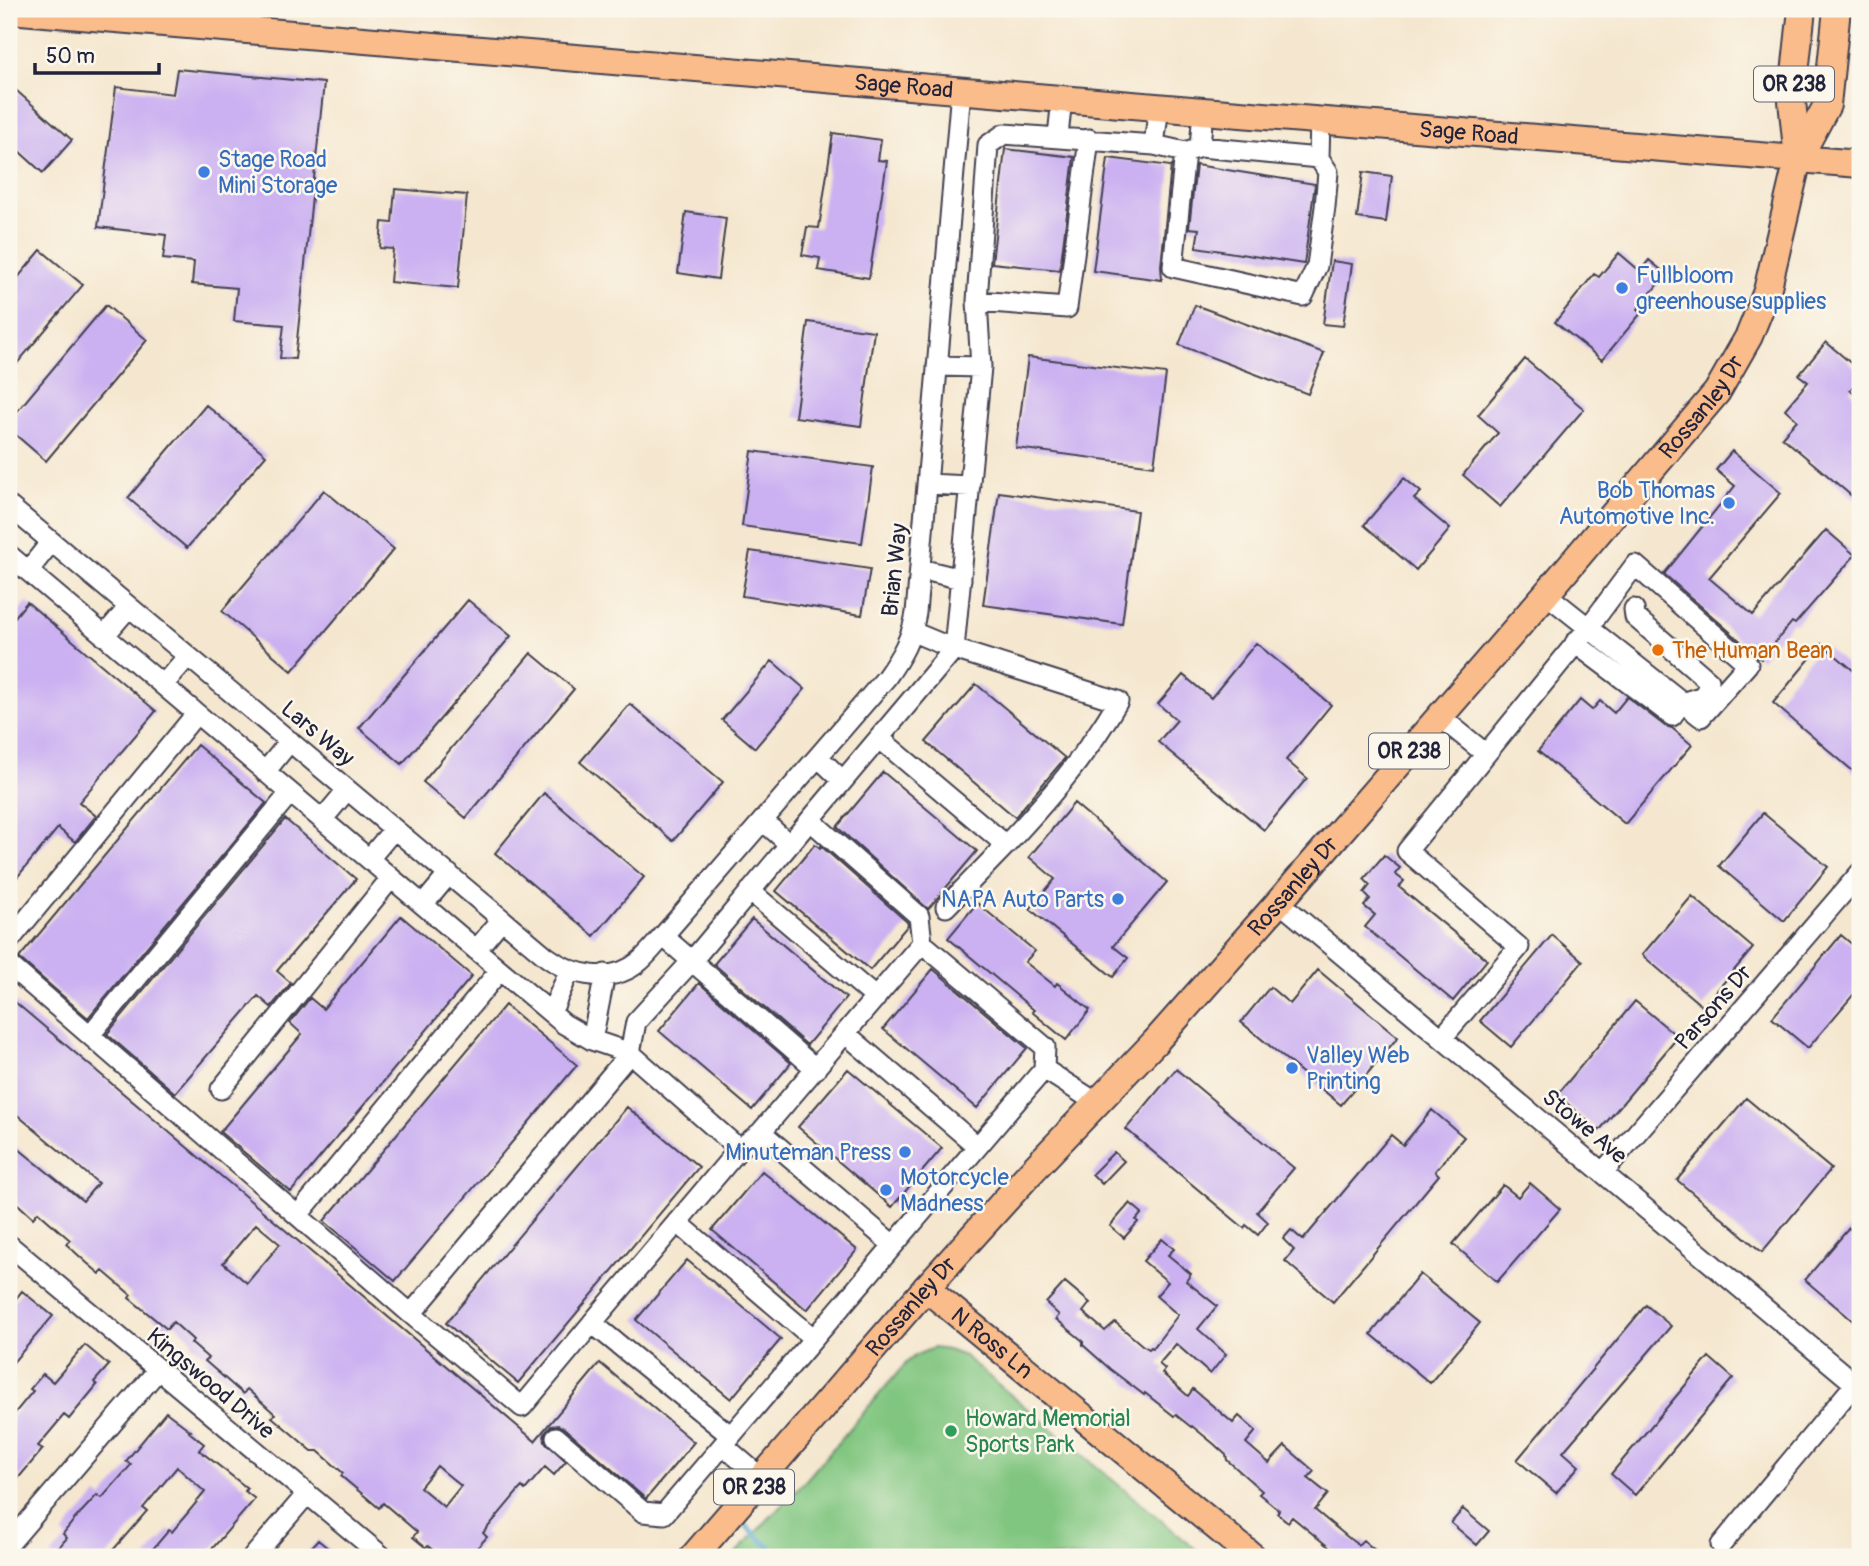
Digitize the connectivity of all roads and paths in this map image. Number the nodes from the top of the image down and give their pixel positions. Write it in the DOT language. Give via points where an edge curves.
graph roads {
  1 [pos="1802,9"];
  2 [pos="1837,9"];
  3 [pos="9,10"];
  4 [pos="961,90"];
  5 [pos="1062,98"];
  6 [pos="1159,106"];
  7 [pos="1203,111"];
  8 [pos="1320,119"];
  9 [pos="1058,136"];
  10 [pos="1089,139"];
  11 [pos="1154,145"];
  12 [pos="1193,149"];
  13 [pos="1319,158"];
  14 [pos="1798,159"];
  15 [pos="1860,163"];
  16 [pos="945,269"];
  17 [pos="979,269"];
  18 [pos="977,300"];
  19 [pos="937,366"];
  20 [pos="981,367"];
  21 [pos="927,484"];
  22 [pos="970,486"];
  23 [pos="9,506"];
  24 [pos="51,541"];
  25 [pos="15,563"];
  26 [pos="920,569"];
  27 [pos="961,579"];
  28 [pos="1546,594"];
  29 [pos="1614,594"];
  30 [pos="129,607"];
  31 [pos="1634,609"];
  32 [pos="1589,626"];
  33 [pos="913,632"];
  34 [pos="104,636"];
  35 [pos="1575,643"];
  36 [pos="954,649"];
  37 [pos="187,656"];
  38 [pos="163,685"];
  39 [pos="1728,687"];
  40 [pos="873,693"];
  41 [pos="1684,703"];
  42 [pos="196,713"];
  43 [pos="897,715"];
  44 [pos="1439,716"];
  45 [pos="879,738"];
  46 [pos="290,741"];
  47 [pos="1486,754"];
  48 [pos="818,757"];
  49 [pos="265,772"];
  50 [pos="843,781"];
  51 [pos="347,790"];
  52 [pos="290,793"];
  53 [pos="322,820"];
  54 [pos="810,820"];
  55 [pos="763,821"];
  56 [pos="394,829"];
  57 [pos="789,844"];
  58 [pos="1006,845"];
  59 [pos="369,859"];
  60 [pos="1860,873"];
  61 [pos="449,874"];
  62 [pos="391,878"];
  63 [pos="750,891"];
  64 [pos="1279,902"];
  65 [pos="423,905"];
  66 [pos="946,907"];
  67 [pos="502,919"];
  68 [pos="663,936"];
  69 [pos="9,941"];
  70 [pos="922,943"];
  71 [pos="476,950"];
  72 [pos="691,962"];
  73 [pos="9,965"];
  74 [pos="500,970"];
  75 [pos="570,970"];
  76 [pos="605,974"];
  77 [pos="876,998"];
  78 [pos="551,1013"];
  79 [pos="846,1034"];
  80 [pos="90,1035"];
  81 [pos="1442,1038"];
  82 [pos="592,1040"];
  83 [pos="630,1053"];
  84 [pos="816,1069"];
  85 [pos="1044,1069"];
  86 [pos="221,1089"];
  87 [pos="1097,1102"];
  88 [pos="761,1132"];
  89 [pos="977,1146"];
  90 [pos="739,1149"];
  91 [pos="1603,1172"];
  92 [pos="298,1215"];
  93 [pos="677,1222"];
  94 [pos="9,1245"];
  95 [pos="893,1245"];
  96 [pos="926,1288"];
  97 [pos="411,1314"];
  98 [pos="592,1323"];
  99 [pos="813,1338"];
  100 [pos="158,1370"];
  101 [pos="1858,1386"];
  102 [pos="556,1437"];
  103 [pos="727,1440"];
  104 [pos="761,1479"];
  105 [pos="307,1494"];
  106 [pos="9,1544"];
  107 [pos="1721,1545"];
  108 [pos="1242,1554"];
  109 [pos="253,1557"];
  110 [pos="383,1557"];
  111 [pos="693,1557"];
  1 -- 14 [label="main road, OR 238" via="1792,101"];
  2 -- 14 [label="main road, OR 238" via="1826,105"];
  3 -- 4 [label="main road, Sage Road"];
  4 -- 5 [label="main road, Sage Road"];
  4 -- 16 [label="street, Brian Way"];
  5 -- 6 [label="main road, Sage Road"];
  5 -- 9 [label="street"];
  6 -- 7 [label="main road, Sage Road"];
  6 -- 11 [label="street"];
  7 -- 8 [label="main road, Sage Road"];
  7 -- 12 [label="street"];
  8 -- 13 [label="street"];
  8 -- 14 [label="main road, Sage Road"];
  9 -- 10 [label="street"];
  9 -- 17 [label="street" via="1003,134 988,145"];
  10 -- 11 [label="street"];
  10 -- 18 [label="street" via="1067,308"];
  11 -- 12 [label="street"];
  12 -- 13 [label="street"];
  12 -- 13 [label="street" via="1173,267 1303,296 1317,266 1325,207 1328,172"];
  14 -- 15 [label="main road, Sage Road"];
  14 -- 28 [label="main road, Rossanley Dr / OR 238" via="1767,291 1730,370 1717,392"];
  16 -- 17 [label="street"];
  16 -- 19 [label="street, Brian Way"];
  17 -- 18 [label="street"];
  18 -- 20 [label="street"];
  19 -- 20 [label="street"];
  19 -- 21 [label="street, Brian Way"];
  20 -- 22 [label="street"];
  21 -- 22 [label="street"];
  21 -- 26 [label="street, Brian Way"];
  22 -- 27 [label="street"];
  23 -- 24 [label="street, Lars Way"];
  24 -- 25 [label="street"];
  24 -- 30 [label="street, Lars Way"];
  25 -- 34 [label="street"];
  26 -- 27 [label="street"];
  26 -- 33 [label="street, Brian Way"];
  27 -- 36 [label="street"];
  28 -- 32 [label="street"];
  28 -- 44 [label="main road, Rossanley Dr / OR 238"];
  29 -- 31 [label="street"];
  29 -- 32 [label="street"];
  29 -- 39 [label="street" via="1635,565 1748,664"];
  30 -- 34 [label="street"];
  30 -- 37 [label="street, Lars Way"];
  31 -- 39 [label="street"];
  31 -- 41 [label="street" via="1635,617 1709,681 1699,699"];
  32 -- 35 [label="street"];
  32 -- 41 [label="street"];
  33 -- 36 [label="street"];
  33 -- 40 [label="street, Brian Way"];
  34 -- 38 [label="street"];
  35 -- 41 [label="street" via="1672,716"];
  35 -- 47 [label="street"];
  36 -- 43 [label="street"];
  36 -- 58 [label="street" via="1118,701 1095,741"];
  37 -- 38 [label="street"];
  37 -- 46 [label="street, Lars Way"];
  38 -- 42 [label="street"];
  39 -- 41 [label="street" via="1701,718"];
  40 -- 43 [label="street"];
  40 -- 48 [label="street, Brian Way"];
  42 -- 49 [label="street"];
  42 -- 69 [label="street"];
  43 -- 45 [label="street"];
  44 -- 47 [label="street"];
  44 -- 64 [label="main road, Rossanley Dr / OR 238"];
  45 -- 50 [label="street"];
  45 -- 58 [label="street"];
  46 -- 49 [label="street"];
  46 -- 51 [label="street, Lars Way"];
  47 -- 81 [label="street" via="1407,850 1520,947"];
  48 -- 50 [label="street"];
  48 -- 55 [label="street, Brian Way"];
  49 -- 52 [label="street"];
  50 -- 54 [label="street"];
  51 -- 53 [label="street"];
  51 -- 56 [label="street, Lars Way"];
  52 -- 53 [label="street"];
  52 -- 80 [label="street"];
  53 -- 59 [label="street"];
  54 -- 57 [label="street"];
  54 -- 70 [label="street" via="919,916"];
  55 -- 57 [label="street"];
  55 -- 68 [label="street, Brian Way"];
  56 -- 59 [label="street"];
  56 -- 61 [label="street, Lars Way"];
  57 -- 63 [label="street"];
  58 -- 66 [label="street"];
  59 -- 62 [label="street"];
  60 -- 91 [label="street, Parsons Dr"];
  61 -- 65 [label="street"];
  61 -- 67 [label="street, Lars Way"];
  62 -- 65 [label="street"];
  62 -- 86 [label="street"];
  63 -- 72 [label="street"];
  63 -- 77 [label="street"];
  64 -- 81 [label="street, Stowe Ave"];
  64 -- 87 [label="main road, Rossanley Dr / OR 238"];
  65 -- 71 [label="street"];
  67 -- 71 [label="street"];
  67 -- 75 [label="street, Lars Way"];
  68 -- 72 [label="street"];
  68 -- 76 [label="street, Brian Way" via="641,961"];
  70 -- 77 [label="street"];
  70 -- 85 [label="street" via="1045,1047"];
  71 -- 74 [label="street"];
  72 -- 83 [label="street" via="636,1023"];
  72 -- 84 [label="street"];
  73 -- 80 [label="street"];
  74 -- 78 [label="street"];
  74 -- 92 [label="street"];
  75 -- 76 [label="street, Lars Way" via="590,976"];
  75 -- 78 [label="street"];
  76 -- 82 [label="street"];
  77 -- 79 [label="street"];
  78 -- 82 [label="street"];
  79 -- 84 [label="street"];
  79 -- 89 [label="street"];
  80 -- 92 [label="street"];
  81 -- 91 [label="street, Stowe Ave"];
  82 -- 83 [label="street"];
  83 -- 90 [label="street"];
  83 -- 97 [label="street"];
  84 -- 88 [label="street"];
  85 -- 87 [label="street"];
  85 -- 89 [label="street"];
  87 -- 96 [label="main road, Rossanley Dr / OR 238"];
  88 -- 90 [label="street"];
  88 -- 95 [label="street"];
  89 -- 95 [label="street"];
  90 -- 93 [label="street"];
  91 -- 101 [label="street, Stowe Ave"];
  92 -- 97 [label="street"];
  93 -- 98 [label="street"];
  93 -- 99 [label="street"];
  94 -- 100 [label="street, Kingswood Drive"];
  95 -- 99 [label="street"];
  96 -- 104 [label="main road, Rossanley Dr / OR 238"];
  96 -- 108 [label="main road, N Ross Ln"];
  97 -- 98 [label="street" via="522,1407"];
  98 -- 103 [label="street"];
  99 -- 103 [label="street"];
  100 -- 105 [label="street, Kingswood Drive"];
  100 -- 106 [label="street"];
  101 -- 107 [label="street"];
  102 -- 103 [label="street" via="643,1512 664,1514"];
  103 -- 104 [label="street"];
  104 -- 111 [label="main road, Rossanley Dr / OR 238"];
  105 -- 109 [label="street"];
  105 -- 110 [label="street, Kingswood Drive"];
}
